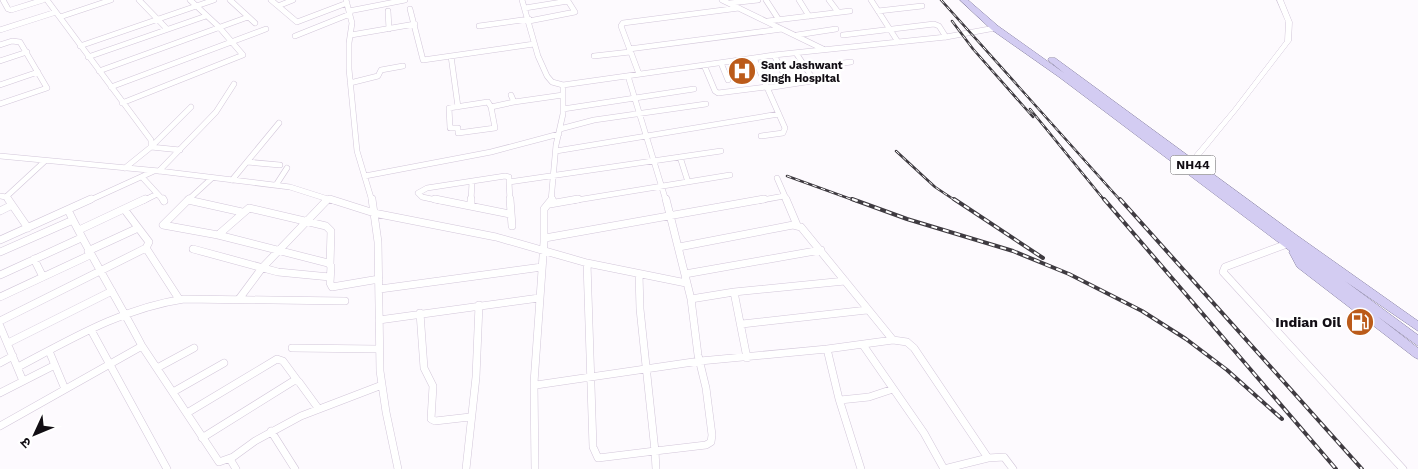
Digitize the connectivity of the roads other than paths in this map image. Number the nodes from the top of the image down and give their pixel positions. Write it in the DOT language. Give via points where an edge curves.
graph roads {
  1 [pos="48,0"];
  2 [pos="111,0"];
  3 [pos="139,0"];
  4 [pos="190,0"];
  5 [pos="214,0"];
  6 [pos="230,0"];
  7 [pos="271,0"];
  8 [pos="293,0"];
  9 [pos="405,0"];
  10 [pos="522,0"];
  11 [pos="722,0"];
  12 [pos="758,0"];
  13 [pos="766,0"];
  14 [pos="799,0"];
  15 [pos="829,0"];
  16 [pos="871,0"];
  17 [pos="964,0"];
  18 [pos="971,0"];
  19 [pos="1280,0"];
  20 [pos="3,2"];
  21 [pos="729,3"];
  22 [pos="197,6"];
  23 [pos="278,6"];
  24 [pos="922,6"];
  25 [pos="348,7"];
  26 [pos="525,8"];
  27 [pos="739,8"];
  28 [pos="410,9"];
  29 [pos="388,11"];
  30 [pos="850,11"];
  31 [pos="878,11"];
  32 [pos="56,12"];
  33 [pos="838,12"];
  34 [pos="206,16"];
  35 [pos="809,16"];
  36 [pos="60,17"];
  37 [pos="248,17"];
  38 [pos="158,19"];
  39 [pos="529,20"];
  40 [pos="779,20"];
  41 [pos="766,21"];
  42 [pos="255,23"];
  43 [pos="415,24"];
  44 [pos="479,26"];
  45 [pos="219,27"];
  46 [pos="995,28"];
  47 [pos="167,29"];
  48 [pos="266,29"];
  49 [pos="389,29"];
  50 [pos="782,29"];
  51 [pos="890,29"];
  52 [pos="0,30"];
  53 [pos="127,30"];
  54 [pos="836,30"];
  55 [pos="351,35"];
  56 [pos="795,35"];
  57 [pos="844,35"];
  58 [pos="295,36"];
  59 [pos="946,37"];
  60 [pos="134,40"];
  61 [pos="232,42"];
  62 [pos="898,42"];
  63 [pos="534,44"];
  64 [pos="0,45"];
  65 [pos="80,46"];
  66 [pos="824,49"];
  67 [pos="630,50"];
  68 [pos="27,52"];
  69 [pos="796,53"];
  70 [pos="774,55"];
  71 [pos="451,56"];
  72 [pos="594,56"];
  73 [pos="88,57"];
  74 [pos="754,58"];
  75 [pos="0,61"];
  76 [pos="851,62"];
  77 [pos="721,63"];
  78 [pos="704,65"];
  79 [pos="403,66"];
  80 [pos="805,68"];
  81 [pos="99,71"];
  82 [pos="38,72"];
  83 [pos="639,74"];
  84 [pos="628,76"];
  85 [pos="785,76"];
  86 [pos="728,80"];
  87 [pos="350,83"];
  88 [pos="234,84"];
  89 [pos="0,85"];
  90 [pos="563,85"];
  91 [pos="111,87"];
  92 [pos="766,87"];
  93 [pos="694,90"];
  94 [pos="563,95"];
  95 [pos="511,96"];
  96 [pos="635,97"];
  97 [pos="514,102"];
  98 [pos="122,103"];
  99 [pos="0,104"];
  100 [pos="706,104"];
  101 [pos="191,107"];
  102 [pos="458,107"];
  103 [pos="491,107"];
  104 [pos="563,109"];
  105 [pos="640,114"];
  106 [pos="779,114"];
  107 [pos="279,123"];
  108 [pos="560,131"];
  109 [pos="646,136"];
  110 [pos="760,136"];
  111 [pos="151,147"];
  112 [pos="180,150"];
  113 [pos="556,151"];
  114 [pos="721,151"];
  115 [pos="0,156"];
  116 [pos="680,157"];
  117 [pos="45,161"];
  118 [pos="654,161"];
  119 [pos="246,162"];
  120 [pos="1191,163"];
  121 [pos="280,165"];
  122 [pos="125,168"];
  123 [pos="288,168"];
  124 [pos="157,170"];
  125 [pos="554,175"];
  126 [pos="365,176"];
  127 [pos="730,176"];
  128 [pos="142,177"];
  129 [pos="212,178"];
  130 [pos="777,178"];
  131 [pos="232,180"];
  132 [pos="472,182"];
  133 [pos="509,182"];
  134 [pos="688,182"];
  135 [pos="276,185"];
  136 [pos="662,187"];
  137 [pos="157,194"];
  138 [pos="3,196"];
  139 [pos="784,196"];
  140 [pos="188,200"];
  141 [pos="327,200"];
  142 [pos="164,201"];
  143 [pos="550,204"];
  144 [pos="12,205"];
  145 [pos="471,205"];
  146 [pos="124,209"];
  147 [pos="0,210"];
  148 [pos="68,210"];
  149 [pos="242,212"];
  150 [pos="374,213"];
  151 [pos="510,214"];
  152 [pos="671,216"];
  153 [pos="73,220"];
  154 [pos="307,222"];
  155 [pos="797,225"];
  156 [pos="512,226"];
  157 [pos="28,228"];
  158 [pos="138,228"];
  159 [pos="79,230"];
  160 [pos="218,235"];
  161 [pos="81,238"];
  162 [pos="545,238"];
  163 [pos="0,240"];
  164 [pos="1289,246"];
  165 [pos="679,247"];
  166 [pos="146,248"];
  167 [pos="193,249"];
  168 [pos="543,250"];
  169 [pos="821,250"];
  170 [pos="0,252"];
  171 [pos="278,252"];
  172 [pos="89,253"];
  173 [pos="34,259"];
  174 [pos="587,263"];
  175 [pos="330,265"];
  176 [pos="542,267"];
  177 [pos="262,268"];
  178 [pos="101,271"];
  179 [pos="639,274"];
  180 [pos="685,274"];
  181 [pos="0,275"];
  182 [pos="43,277"];
  183 [pos="330,277"];
  184 [pos="379,279"];
  185 [pos="845,281"];
  186 [pos="686,283"];
  187 [pos="334,287"];
  188 [pos="380,289"];
  189 [pos="112,291"];
  190 [pos="734,292"];
  191 [pos="0,297"];
  192 [pos="539,298"];
  193 [pos="691,298"];
  194 [pos="178,299"];
  195 [pos="239,300"];
  196 [pos="332,301"];
  197 [pos="345,301"];
  198 [pos="480,305"];
  199 [pos="867,310"];
  200 [pos="125,313"];
  201 [pos="420,313"];
  202 [pos="379,320"];
  203 [pos="0,321"];
  204 [pos="742,324"];
  205 [pos="0,326"];
  206 [pos="1418,327"];
  207 [pos="92,330"];
  208 [pos="892,340"];
  209 [pos="1418,341"];
  210 [pos="8,343"];
  211 [pos="863,345"];
  212 [pos="142,346"];
  213 [pos="194,348"];
  214 [pos="292,348"];
  215 [pos="378,349"];
  216 [pos="827,349"];
  217 [pos="49,351"];
  218 [pos="1418,354"];
  219 [pos="13,356"];
  220 [pos="747,358"];
  221 [pos="700,361"];
  222 [pos="0,363"];
  223 [pos="224,363"];
  224 [pos="54,365"];
  225 [pos="109,365"];
  226 [pos="18,367"];
  227 [pos="157,368"];
  228 [pos="646,370"];
  229 [pos="592,378"];
  230 [pos="297,380"];
  231 [pos="23,381"];
  232 [pos="382,386"];
  233 [pos="536,386"];
  234 [pos="65,389"];
  235 [pos="893,389"];
  236 [pos="173,392"];
  237 [pos="0,393"];
  238 [pos="840,400"];
  239 [pos="318,408"];
  240 [pos="187,413"];
  241 [pos="470,417"];
  242 [pos="0,426"];
  243 [pos="271,432"];
  244 [pos="202,438"];
  245 [pos="655,451"];
  246 [pos="230,458"];
  247 [pos="988,458"];
  248 [pos="966,467"];
  249 [pos="167,469"];
  250 [pos="236,469"];
  251 [pos="295,469"];
  252 [pos="398,469"];
  253 [pos="466,469"];
  254 [pos="535,469"];
  255 [pos="656,469"];
  256 [pos="861,469"];
  257 [pos="944,469"];
  258 [pos="1013,469"];
  259 [pos="1402,469"];
  1 -- 20 [label="street" via="11,10"];
  1 -- 32 [label="street"];
  2 -- 36 [label="street"];
  3 -- 38 [label="street"];
  4 -- 22 [label="street"];
  5 -- 22 [label="street"];
  6 -- 37 [label="street"];
  7 -- 23 [label="street"];
  8 -- 23 [label="street"];
  9 -- 25 [label="street"];
  10 -- 26 [label="street"];
  11 -- 21 [label="street"];
  12 -- 21 [label="street"];
  13 -- 40 [label="street"];
  14 -- 35 [label="street"];
  15 -- 33 [label="street"];
  16 -- 31 [label="street"];
  17 -- 46 [label="highway, NH44"];
  18 -- 120 [label="highway, NH44" via="994,22 1065,68"];
  19 -- 120 [label="street" via="1289,22 1288,41"];
  21 -- 27 [label="street"];
  22 -- 34 [label="street"];
  22 -- 38 [label="street"];
  23 -- 25 [label="street" via="297,22"];
  24 -- 31 [label="street"];
  25 -- 55 [label="street"];
  25 -- 58 [label="street"];
  26 -- 39 [label="street"];
  26 -- 39 [label="street" via="568,1 575,12"];
  27 -- 41 [label="street"];
  27 -- 67 [label="street" via="626,22 621,26"];
  28 -- 43 [label="street"];
  29 -- 49 [label="street"];
  30 -- 33 [label="street"];
  31 -- 51 [label="street"];
  32 -- 36 [label="street"];
  32 -- 52 [label="street"];
  33 -- 35 [label="street"];
  34 -- 45 [label="street"];
  34 -- 47 [label="street"];
  35 -- 40 [label="street"];
  36 -- 65 [label="street"];
  37 -- 42 [label="street"];
  37 -- 45 [label="street"];
  38 -- 47 [label="street"];
  38 -- 53 [label="street"];
  39 -- 44 [label="street"];
  39 -- 63 [label="street"];
  40 -- 41 [label="street"];
  41 -- 50 [label="street"];
  43 -- 49 [label="street"];
  43 -- 71 [label="street" via="423,60"];
  45 -- 61 [label="street"];
  45 -- 81 [label="street"];
  46 -- 59 [label="street"];
  46 -- 164 [label="highway, NH44"];
  47 -- 60 [label="street"];
  48 -- 61 [label="street"];
  49 -- 55 [label="street"];
  50 -- 56 [label="street"];
  50 -- 67 [label="street"];
  51 -- 57 [label="street"];
  51 -- 59 [label="street" via="934,24"];
  51 -- 62 [label="street"];
  53 -- 60 [label="street"];
  53 -- 65 [label="street"];
  54 -- 56 [label="street"];
  55 -- 87 [label="street"];
  56 -- 66 [label="street"];
  59 -- 62 [label="street"];
  60 -- 73 [label="street"];
  61 -- 91 [label="street"];
  61 -- 98 [label="street" via="243,56"];
  62 -- 66 [label="street"];
  63 -- 71 [label="street"];
  63 -- 90 [label="street" via="549,78 555,84"];
  64 -- 68 [label="street" via="16,41 23,44"];
  65 -- 73 [label="street"];
  66 -- 69 [label="street"];
  67 -- 72 [label="street"];
  67 -- 83 [label="street"];
  68 -- 75 [label="street"];
  68 -- 82 [label="street"];
  69 -- 70 [label="street"];
  69 -- 80 [label="street"];
  70 -- 74 [label="street"];
  70 -- 85 [label="street"];
  71 -- 102 [label="street"];
  73 -- 81 [label="street"];
  74 -- 77 [label="street"];
  74 -- 92 [label="street"];
  76 -- 80 [label="street"];
  77 -- 78 [label="street"];
  77 -- 86 [label="street"];
  78 -- 83 [label="street"];
  78 -- 92 [label="street" via="715,91"];
  79 -- 87 [label="street" via="381,70 378,76"];
  80 -- 92 [label="street" via="813,79 811,82"];
  81 -- 91 [label="street"];
  82 -- 89 [label="street"];
  82 -- 99 [label="street" via="47,88"];
  83 -- 84 [label="street"];
  84 -- 90 [label="street"];
  84 -- 96 [label="street"];
  87 -- 126 [label="street" via="357,152"];
  88 -- 112 [label="street" via="216,112"];
  90 -- 94 [label="street"];
  91 -- 98 [label="street"];
  92 -- 106 [label="street"];
  93 -- 96 [label="street"];
  94 -- 97 [label="street"];
  94 -- 104 [label="street"];
  95 -- 97 [label="street"];
  96 -- 104 [label="street"];
  96 -- 105 [label="street"];
  97 -- 103 [label="street"];
  98 -- 111 [label="street" via="151,140"];
  100 -- 105 [label="street"];
  101 -- 111 [label="street"];
  102 -- 103 [label="street" via="488,102"];
  102 -- 103 [label="street" via="449,108 450,128 458,128 458,133 496,128"];
  104 -- 108 [label="street"];
  105 -- 108 [label="street" via="584,121"];
  105 -- 109 [label="street"];
  106 -- 109 [label="street"];
  106 -- 110 [label="street" via="785,132"];
  107 -- 119 [label="street"];
  108 -- 113 [label="street"];
  108 -- 126 [label="street" via="491,152"];
  109 -- 113 [label="street"];
  109 -- 118 [label="street"];
  111 -- 112 [label="street"];
  111 -- 122 [label="street"];
  112 -- 124 [label="street"];
  113 -- 125 [label="street"];
  114 -- 116 [label="street"];
  115 -- 117 [label="street"];
  116 -- 118 [label="street"];
  116 -- 134 [label="street"];
  117 -- 122 [label="street"];
  117 -- 138 [label="street"];
  118 -- 125 [label="street"];
  118 -- 136 [label="street"];
  119 -- 121 [label="street"];
  119 -- 131 [label="street"];
  120 -- 206 [label="highway, NH44"];
  122 -- 124 [label="street"];
  123 -- 135 [label="street"];
  124 -- 128 [label="street"];
  124 -- 129 [label="street"];
  125 -- 133 [label="street"];
  125 -- 143 [label="street"];
  126 -- 150 [label="street"];
  127 -- 134 [label="street"];
  128 -- 137 [label="street"];
  128 -- 148 [label="street"];
  129 -- 131 [label="street"];
  129 -- 140 [label="street"];
  130 -- 139 [label="street"];
  131 -- 135 [label="street"];
  132 -- 133 [label="street" via="505,176 509,177"];
  132 -- 145 [label="street"];
  132 -- 145 [label="street" via="426,188 418,193 422,197"];
  133 -- 151 [label="street"];
  134 -- 136 [label="street"];
  135 -- 141 [label="street"];
  136 -- 143 [label="street"];
  136 -- 152 [label="street"];
  137 -- 142 [label="street"];
  137 -- 146 [label="street"];
  138 -- 144 [label="street"];
  139 -- 152 [label="street"];
  139 -- 155 [label="street"];
  140 -- 149 [label="street"];
  140 -- 160 [label="street" via="163,224"];
  141 -- 150 [label="street"];
  141 -- 154 [label="street"];
  143 -- 162 [label="street" via="544,210"];
  144 -- 147 [label="street"];
  144 -- 157 [label="street"];
  145 -- 151 [label="street"];
  146 -- 158 [label="street"];
  146 -- 159 [label="street"];
  148 -- 153 [label="street"];
  148 -- 157 [label="street"];
  149 -- 154 [label="street" via="251,208"];
  149 -- 160 [label="street"];
  150 -- 168 [label="street"];
  150 -- 184 [label="street"];
  151 -- 156 [label="street"];
  152 -- 162 [label="street"];
  152 -- 165 [label="street"];
  153 -- 159 [label="street"];
  153 -- 170 [label="street"];
  154 -- 171 [label="street"];
  154 -- 175 [label="street" via="330,229"];
  155 -- 165 [label="street"];
  155 -- 169 [label="street"];
  157 -- 163 [label="street"];
  158 -- 166 [label="street" via="149,242"];
  158 -- 172 [label="street"];
  159 -- 161 [label="street"];
  160 -- 171 [label="street"];
  161 -- 172 [label="street"];
  161 -- 173 [label="street"];
  162 -- 168 [label="street"];
  164 -- 209 [label="highway, NH44"];
  164 -- 218 [label="highway" via="1301,264"];
  164 -- 259 [label="street" via="1225,268 1223,272"];
  165 -- 180 [label="street"];
  166 -- 178 [label="street"];
  166 -- 194 [label="street"];
  167 -- 177 [label="street"];
  168 -- 174 [label="street"];
  168 -- 176 [label="street"];
  169 -- 180 [label="street"];
  169 -- 185 [label="street"];
  171 -- 175 [label="street"];
  171 -- 177 [label="street"];
  172 -- 178 [label="street"];
  172 -- 182 [label="street"];
  173 -- 181 [label="street"];
  173 -- 182 [label="street"];
  174 -- 179 [label="street"];
  174 -- 229 [label="street"];
  175 -- 183 [label="street"];
  176 -- 188 [label="street"];
  176 -- 192 [label="street"];
  177 -- 183 [label="street"];
  177 -- 195 [label="street"];
  178 -- 189 [label="street"];
  178 -- 203 [label="street"];
  179 -- 186 [label="street"];
  179 -- 228 [label="street"];
  180 -- 186 [label="street"];
  182 -- 191 [label="street"];
  183 -- 187 [label="street" via="330,286"];
  184 -- 187 [label="street"];
  184 -- 188 [label="street"];
  185 -- 190 [label="street"];
  185 -- 199 [label="street"];
  186 -- 193 [label="street"];
  187 -- 196 [label="street"];
  188 -- 202 [label="street"];
  189 -- 200 [label="street"];
  189 -- 210 [label="street"];
  190 -- 193 [label="street"];
  190 -- 204 [label="street"];
  192 -- 198 [label="street"];
  192 -- 233 [label="street"];
  193 -- 221 [label="street"];
  194 -- 195 [label="street"];
  194 -- 200 [label="street"];
  195 -- 196 [label="street"];
  196 -- 197 [label="street"];
  198 -- 201 [label="street"];
  198 -- 241 [label="street"];
  199 -- 204 [label="street"];
  199 -- 208 [label="street"];
  200 -- 207 [label="street"];
  200 -- 212 [label="street"];
  201 -- 202 [label="street"];
  201 -- 241 [label="street" via="424,368 433,386 431,419"];
  202 -- 215 [label="street"];
  204 -- 220 [label="street"];
  205 -- 210 [label="street"];
  207 -- 217 [label="street"];
  207 -- 225 [label="street"];
  208 -- 211 [label="street"];
  208 -- 247 [label="street" via="907,342 914,348"];
  210 -- 219 [label="street"];
  211 -- 216 [label="street"];
  211 -- 235 [label="street"];
  212 -- 225 [label="street"];
  212 -- 227 [label="street"];
  213 -- 227 [label="street"];
  214 -- 215 [label="street"];
  215 -- 232 [label="street"];
  216 -- 220 [label="street"];
  216 -- 238 [label="street"];
  217 -- 224 [label="street"];
  217 -- 226 [label="street"];
  219 -- 222 [label="street"];
  219 -- 226 [label="street"];
  220 -- 221 [label="street"];
  221 -- 228 [label="street"];
  221 -- 245 [label="street" via="711,442"];
  223 -- 236 [label="street"];
  224 -- 231 [label="street"];
  224 -- 234 [label="street"];
  225 -- 234 [label="street"];
  225 -- 249 [label="street"];
  226 -- 231 [label="street"];
  227 -- 236 [label="street"];
  228 -- 229 [label="street"];
  228 -- 245 [label="street"];
  229 -- 233 [label="street"];
  229 -- 245 [label="street" via="596,457"];
  230 -- 239 [label="street"];
  230 -- 240 [label="street" via="283,361 277,359"];
  230 -- 244 [label="street"];
  231 -- 237 [label="street"];
  232 -- 239 [label="street"];
  232 -- 252 [label="street"];
  233 -- 254 [label="street"];
  234 -- 242 [label="street"];
  235 -- 238 [label="street" via="869,397"];
  235 -- 257 [label="street"];
  236 -- 240 [label="street"];
  238 -- 256 [label="street"];
  239 -- 243 [label="street"];
  240 -- 244 [label="street"];
  241 -- 253 [label="street"];
  243 -- 246 [label="street"];
  243 -- 251 [label="street"];
  244 -- 246 [label="street" via="219,462"];
  245 -- 255 [label="street"];
  246 -- 250 [label="street"];
  247 -- 248 [label="street"];
  247 -- 258 [label="street" via="1004,457"];
  248 -- 257 [label="street"];
}
